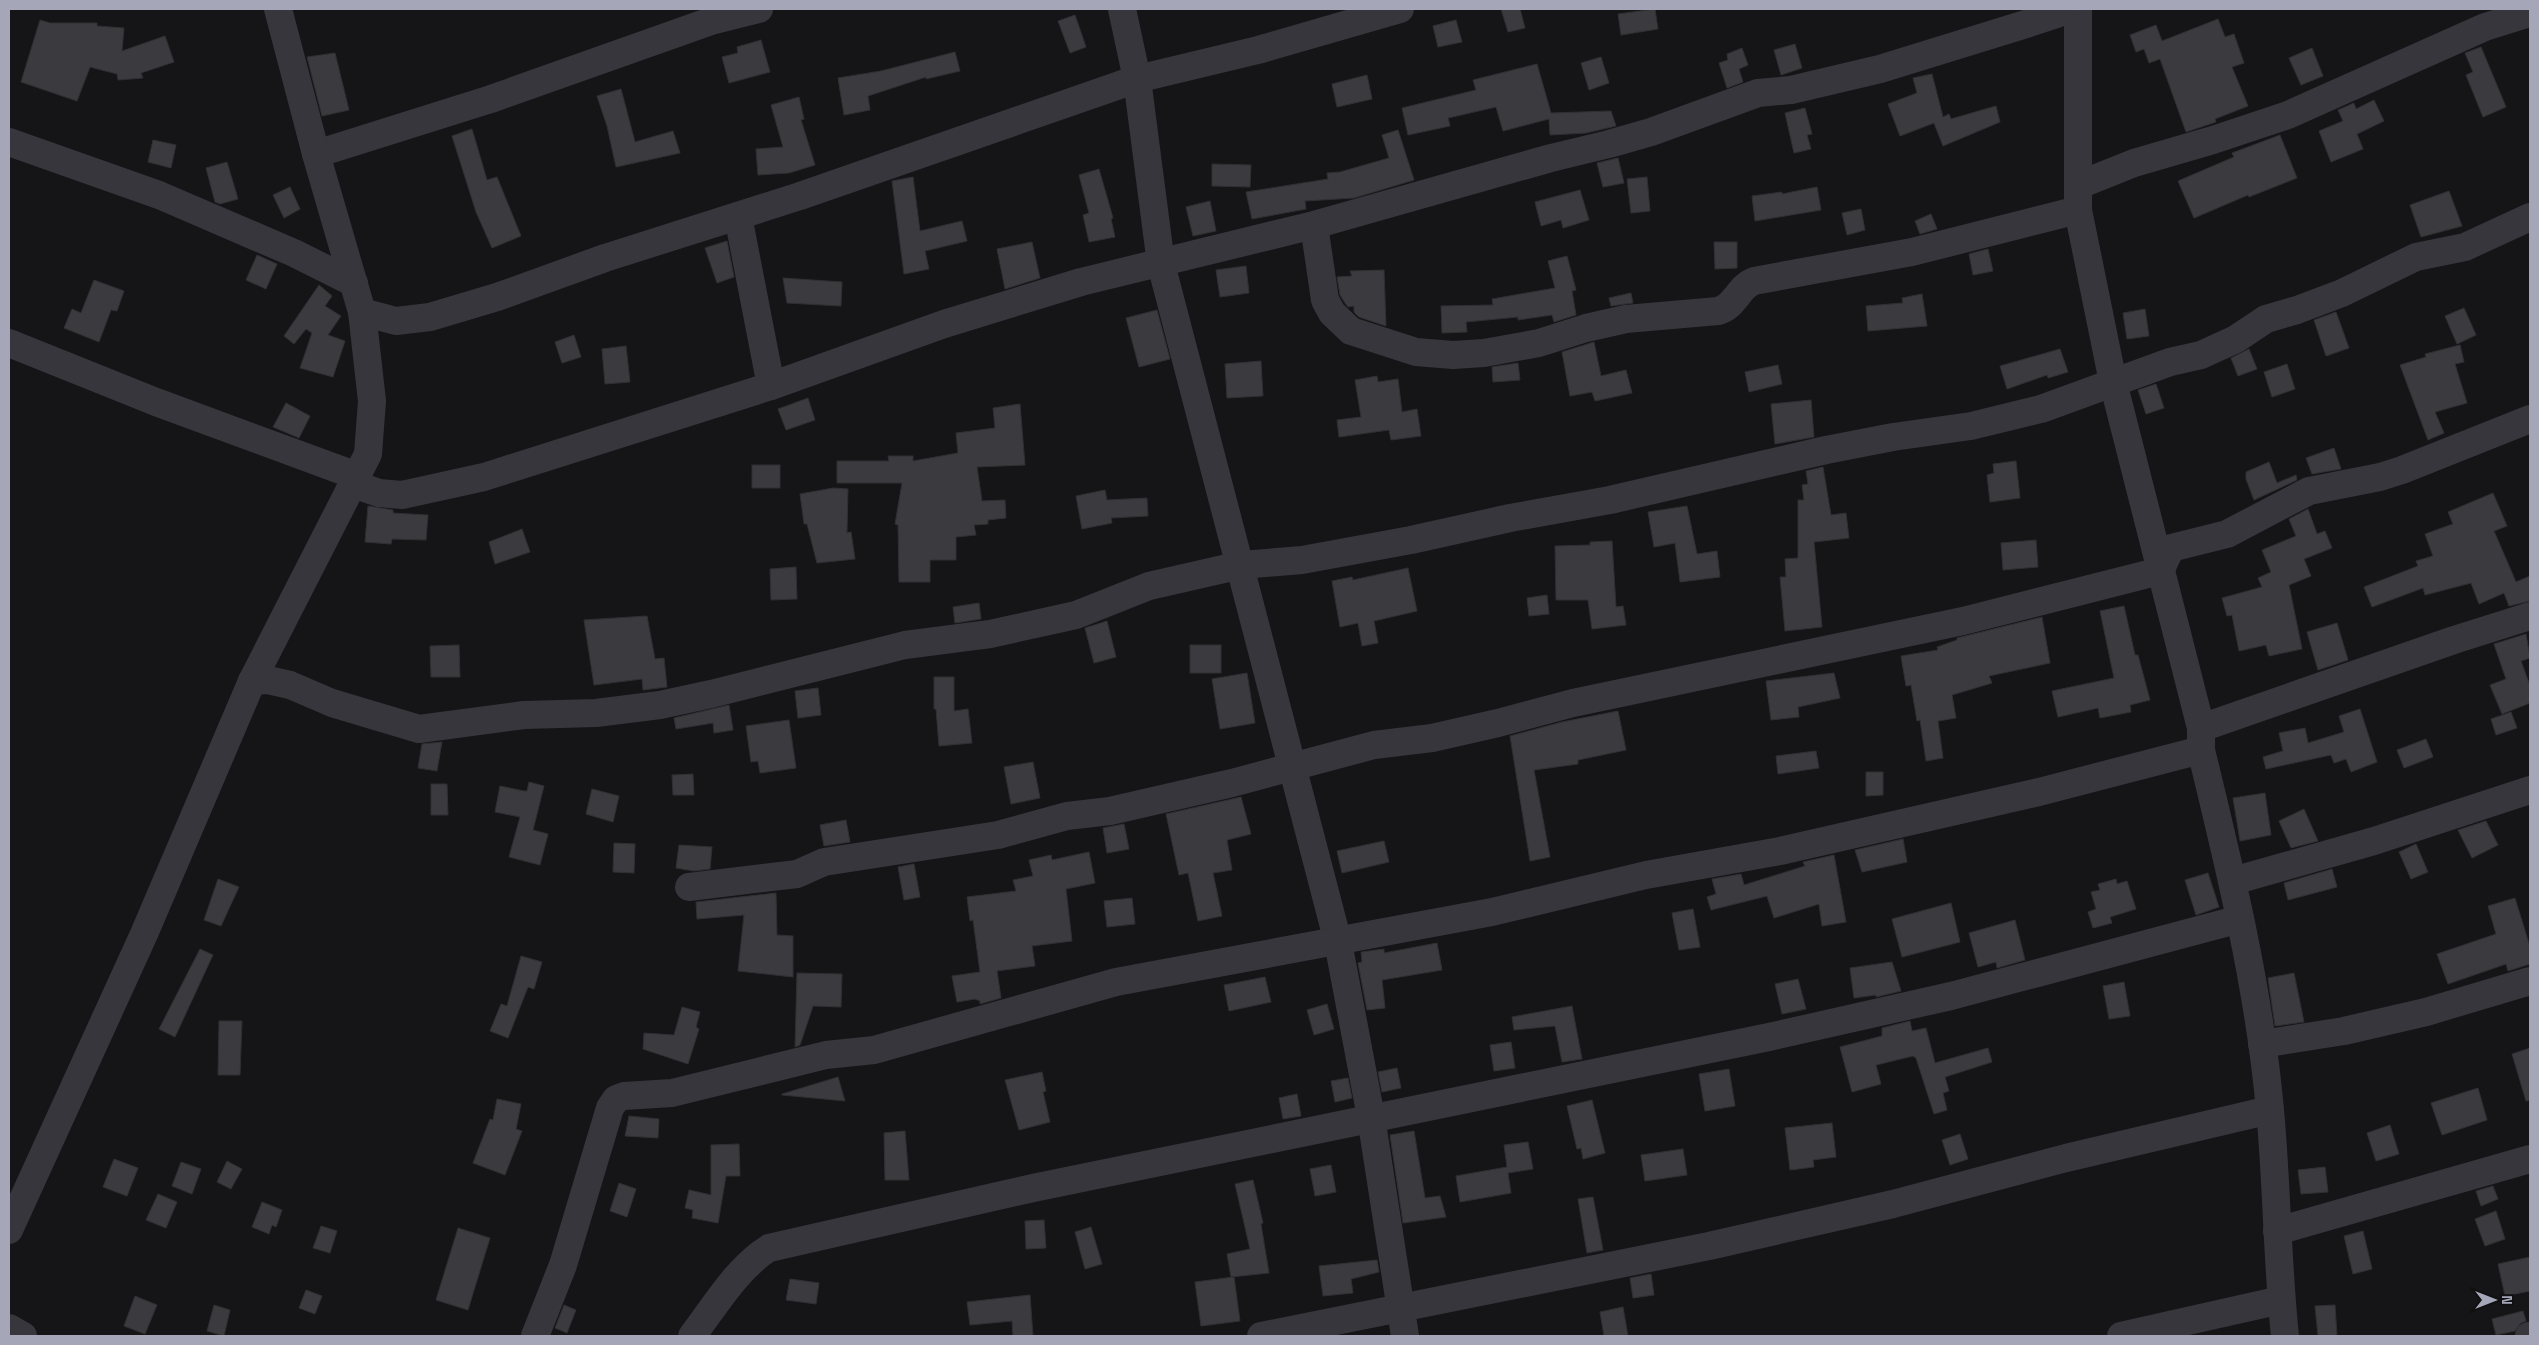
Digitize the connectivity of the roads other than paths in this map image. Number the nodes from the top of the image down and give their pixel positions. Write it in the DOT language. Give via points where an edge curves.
graph roads {
  1 [pos="278,9"];
  2 [pos="759,9"];
  3 [pos="1122,9"];
  4 [pos="1400,9"];
  5 [pos="2061,9"];
  6 [pos="2078,9"];
  7 [pos="2530,13"];
  8 [pos="1137,79"];
  9 [pos="9,142"];
  10 [pos="316,154"];
  11 [pos="2078,197"];
  12 [pos="738,216"];
  13 [pos="2530,217"];
  14 [pos="1314,225"];
  15 [pos="1161,264"];
  16 [pos="354,283"];
  17 [pos="362,312"];
  18 [pos="9,343"];
  19 [pos="2113,382"];
  20 [pos="771,386"];
  21 [pos="2530,419"];
  22 [pos="355,480"];
  23 [pos="1241,565"];
  24 [pos="2160,571"];
  25 [pos="2530,616"];
  26 [pos="252,681"];
  27 [pos="2201,739"];
  28 [pos="1293,766"];
  29 [pos="2530,790"];
  30 [pos="2233,881"];
  31 [pos="689,888"];
  32 [pos="2240,919"];
  33 [pos="1338,942"];
  34 [pos="2530,981"];
  35 [pos="2262,1044"];
  36 [pos="2270,1110"];
  37 [pos="1371,1117"];
  38 [pos="2530,1159"];
  39 [pos="9,1230"];
  40 [pos="2277,1230"];
  41 [pos="2281,1300"];
  42 [pos="1402,1310"];
  43 [pos="9,1328"];
  44 [pos="23,1336"];
  45 [pos="535,1336"];
  46 [pos="692,1336"];
  47 [pos="1260,1336"];
  48 [pos="1405,1336"];
  49 [pos="2121,1336"];
  50 [pos="2285,1336"];
  1 -- 10 [label="street"];
  2 -- 10 [label="street" via="711,21 492,100"];
  3 -- 8 [label="street"];
  4 -- 8 [label="street" via="1258,50"];
  5 -- 14 [label="street" via="2056,14 1938,52 1792,90 1758,93 1651,132"];
  6 -- 11 [label="street"];
  7 -- 11 [label="street" via="2485,27 2288,115 2134,163"];
  8 -- 12 [label="street"];
  8 -- 15 [label="street"];
  9 -- 16 [label="street" via="159,195 294,253"];
  10 -- 16 [label="street"];
  11 -- 14 [label="street" via="1912,252 1754,281 1730,305 1718,312 1626,319 1539,343 1453,355 1416,352 1351,331 1341,324 1325,300"];
  11 -- 19 [label="street"];
  12 -- 17 [label="street" via="430,318 396,321"];
  12 -- 20 [label="street"];
  13 -- 19 [label="street" via="2465,247 2416,256 2342,293 2266,319 2236,339 2202,355 2170,362"];
  14 -- 15 [label="street"];
  15 -- 20 [label="street" via="1081,282 944,324"];
  15 -- 23 [label="street"];
  16 -- 17 [label="street"];
  17 -- 22 [label="street" via="372,402 368,454"];
  18 -- 22 [label="street"];
  19 -- 23 [label="street" via="2041,409 1971,426 1884,438 1610,500 1411,540 1302,560"];
  19 -- 24 [label="street"];
  20 -- 22 [label="street" via="484,477 402,495 379,493"];
  21 -- 24 [label="street" via="2387,475 2309,491 2227,534 2171,548"];
  22 -- 26 [label="street"];
  23 -- 26 [label="street" via="1149,586 1076,614 990,634 905,645 686,700 596,713 524,715 419,729 332,703 290,685 268,680"];
  23 -- 28 [label="street"];
  24 -- 27 [label="street"];
  24 -- 28 [label="street" via="1964,621 1573,703 1432,738 1374,745"];
  25 -- 27 [label="street" via="2454,640"];
  26 -- 39 [label="street" via="144,934"];
  27 -- 30 [label="street"];
  27 -- 33 [label="street" via="2039,792 1780,851 1646,875 1492,912"];
  28 -- 31 [label="street" via="1110,811 1067,816 998,835 824,862 796,874"];
  28 -- 33 [label="street"];
  29 -- 30 [label="street" via="2374,841"];
  30 -- 32 [label="street"];
  32 -- 35 [label="street"];
  32 -- 37 [label="street" via="1903,1007"];
  33 -- 37 [label="street"];
  33 -- 45 [label="street" via="1116,982 874,1050 826,1056 672,1093 616,1099 563,1265"];
  34 -- 35 [label="street" via="2426,1012 2344,1031"];
  35 -- 36 [label="street"];
  36 -- 40 [label="street"];
  36 -- 42 [label="street" via="2066,1158 1893,1204"];
  37 -- 42 [label="street"];
  37 -- 46 [label="street" via="1033,1188 770,1248 756,1256"];
  38 -- 40 [label="street"];
  40 -- 41 [label="street"];
  41 -- 49 [label="street"];
  41 -- 50 [label="street"];
  42 -- 47 [label="street"];
  42 -- 48 [label="street"];
  43 -- 44 [label="street"];
}
